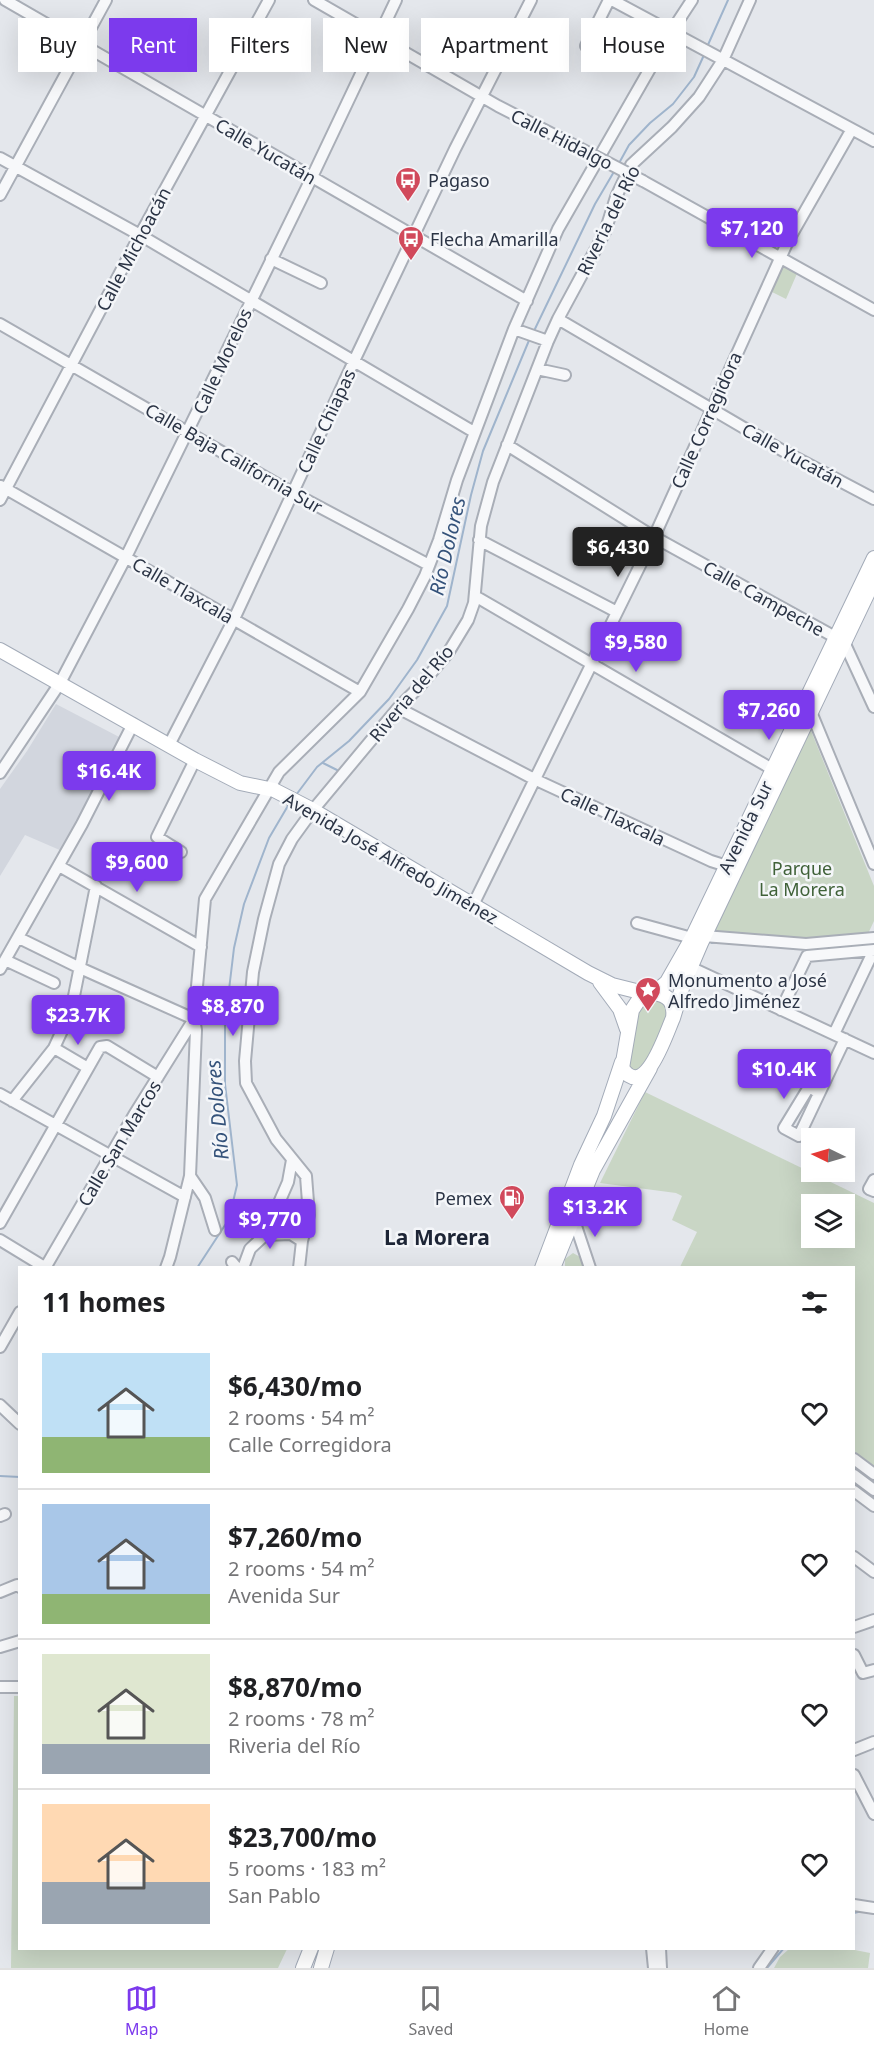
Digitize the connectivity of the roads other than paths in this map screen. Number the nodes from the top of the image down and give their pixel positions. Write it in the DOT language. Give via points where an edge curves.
graph roads {
  1 [pos="5,0"];
  2 [pos="106,0"];
  3 [pos="269,0"];
  4 [pos="314,0"];
  5 [pos="396,0"];
  6 [pos="531,0"];
  7 [pos="610,0"];
  8 [pos="692,0"];
  9 [pos="750,0"];
  10 [pos="37,18"];
  11 [pos="96,18"];
  12 [pos="346,18"];
  13 [pos="388,18"];
  14 [pos="601,18"];
  15 [pos="645,18"];
  16 [pos="684,18"];
  17 [pos="686,39"];
  18 [pos="97,52"];
  19 [pos="409,54"];
  20 [pos="723,60"];
  21 [pos="67,72"];
  22 [pos="362,72"];
  23 [pos="653,72"];
  24 [pos="482,97"];
  25 [pos="205,116"];
  26 [pos="852,129"];
  27 [pos="874,141"];
  28 [pos="0,158"];
  29 [pos="16,167"];
  30 [pos="312,177"];
  31 [pos="0,195"];
  32 [pos="140,235"];
  33 [pos="415,236"];
  34 [pos="271,259"];
  35 [pos="781,259"];
  36 [pos="321,283"];
  37 [pos="250,301"];
  38 [pos="527,301"];
  39 [pos="874,310"];
  40 [pos="558,319"];
  41 [pos="0,324"];
  42 [pos="518,331"];
  43 [pos="546,341"];
  44 [pos="354,361"];
  45 [pos="71,366"];
  46 [pos="537,369"];
  47 [pos="565,375"];
  48 [pos="711,409"];
  49 [pos="188,432"];
  50 [pos="474,432"];
  51 [pos="507,445"];
  52 [pos="3,487"];
  53 [pos="293,493"];
  54 [pos="874,499"];
  55 [pos="0,500"];
  56 [pos="654,537"];
  57 [pos="479,540"];
  58 [pos="126,556"];
  59 [pos="874,558"];
  60 [pos="429,565"];
  61 [pos="874,580"];
  62 [pos="475,596"];
  63 [pos="617,612"];
  64 [pos="234,619"];
  65 [pos="840,640"];
  66 [pos="0,650"];
  67 [pos="592,664"];
  68 [pos="60,683"];
  69 [pos="360,692"];
  70 [pos="874,707"];
  71 [pos="398,708"];
  72 [pos="812,712"];
  73 [pos="133,724"];
  74 [pos="169,746"];
  75 [pos="195,760"];
  76 [pos="777,772"];
  77 [pos="0,773"];
  78 [pos="534,779"];
  79 [pos="272,790"];
  80 [pos="311,809"];
  81 [pos="181,852"];
  82 [pos="874,864"];
  83 [pos="58,866"];
  84 [pos="731,867"];
  85 [pos="96,886"];
  86 [pos="473,905"];
  87 [pos="637,923"];
  88 [pos="19,938"];
  89 [pos="874,938"];
  90 [pos="695,943"];
  91 [pos="201,947"];
  92 [pos="874,950"];
  93 [pos="3,965"];
  94 [pos="80,968"];
  95 [pos="690,968"];
  96 [pos="588,973"];
  97 [pos="54,983"];
  98 [pos="651,993"];
  99 [pos="781,1010"];
  100 [pos="673,1018"];
  101 [pos="194,1019"];
  102 [pos="627,1030"];
  103 [pos="834,1034"];
  104 [pos="845,1039"];
  105 [pos="54,1048"];
  106 [pos="874,1053"];
  107 [pos="622,1062"];
  108 [pos="88,1068"];
  109 [pos="650,1068"];
  110 [pos="158,1077"];
  111 [pos="819,1093"];
  112 [pos="4,1098"];
  113 [pos="56,1126"];
  114 [pos="110,1156"];
  115 [pos="292,1160"];
  116 [pos="581,1165"];
  117 [pos="190,1176"];
  118 [pos="184,1197"];
  119 [pos="573,1216"];
  120 [pos="0,1223"];
  121 [pos="215,1230"];
  122 [pos="265,1235"];
  123 [pos="0,1240"];
  124 [pos="302,1242"];
  125 [pos="585,1253"];
  126 [pos="43,1266"];
  127 [pos="46,1266"];
  128 [pos="167,1266"];
  129 [pos="244,1266"];
  130 [pos="299,1266"];
  131 [pos="543,1266"];
  132 [pos="552,1266"];
  133 [pos="553,1266"];
  134 [pos="589,1266"];
  135 [pos="597,1266"];
  136 [pos="18,1316"];
  137 [pos="0,1347"];
  138 [pos="0,1405"];
  139 [pos="18,1422"];
  140 [pos="855,1460"];
  141 [pos="874,1474"];
  142 [pos="855,1476"];
  143 [pos="874,1490"];
  144 [pos="855,1492"];
  145 [pos="874,1506"];
  146 [pos="855,1558"];
  147 [pos="873,1568"];
  148 [pos="18,1586"];
  149 [pos="0,1592"];
  150 [pos="874,1620"];
  151 [pos="855,1627"];
  152 [pos="18,1642"];
  153 [pos="0,1647"];
  154 [pos="855,1656"];
  155 [pos="869,1671"];
  156 [pos="0,1687"];
  157 [pos="18,1687"];
  158 [pos="874,1742"];
  159 [pos="855,1750"];
  160 [pos="855,1777"];
  161 [pos="874,1814"];
  162 [pos="855,1905"];
  163 [pos="874,1908"];
  164 [pos="310,1950"];
  165 [pos="326,1950"];
  166 [pos="652,1950"];
  167 [pos="660,1950"];
  168 [pos="772,1950"];
  169 [pos="303,1968"];
  170 [pos="321,1968"];
  171 [pos="654,1968"];
  172 [pos="661,1968"];
  173 [pos="759,1968"];
  1 -- 10 [label="street, Calle Yucatán"];
  2 -- 11 [label="street"];
  3 -- 25 [label="street, Calle Michoacán"];
  4 -- 12 [label="street, Calle Hidalgo"];
  5 -- 13 [label="street, Calle Morelos"];
  6 -- 24 [label="street, Calle Chiapas"];
  7 -- 14 [label="street"];
  7 -- 15 [label="street"];
  8 -- 16 [label="street, Riveria del Río"];
  9 -- 20 [label="street, Riveria del Río"];
  17 -- 20 [label="street"];
  18 -- 25 [label="street, Calle Yucatán"];
  19 -- 24 [label="street, Calle Hidalgo"];
  20 -- 26 [label="street"];
  20 -- 40 [label="street, Riveria del Río" via="699,97 631,165 605,232"];
  21 -- 29 [label="street"];
  22 -- 30 [label="street, Calle Morelos"];
  23 -- 38 [label="street, Riveria del Río" via="558,229"];
  24 -- 33 [label="street, Calle Chiapas"];
  24 -- 35 [label="street, Calle Hidalgo, bridge"];
  25 -- 30 [label="street, Calle Yucatán"];
  25 -- 32 [label="street, Calle Michoacán"];
  26 -- 27 [label="street"];
  26 -- 35 [label="street, Calle Corregidora"];
  28 -- 29 [label="street"];
  29 -- 31 [label="street"];
  29 -- 32 [label="street"];
  30 -- 33 [label="street, Calle Yucatán"];
  30 -- 34 [label="street, Calle Morelos"];
  32 -- 37 [label="street"];
  32 -- 45 [label="street, Calle Michoacán"];
  33 -- 38 [label="street, Calle Yucatán"];
  33 -- 44 [label="street, Calle Chiapas"];
  34 -- 36 [label="street"];
  34 -- 37 [label="street, Calle Morelos"];
  35 -- 39 [label="street, Calle Hidalgo"];
  35 -- 48 [label="street, Calle Corregidora"];
  37 -- 44 [label="street"];
  37 -- 49 [label="street, Calle Morelos"];
  38 -- 42 [label="street, Riveria del Río"];
  40 -- 43 [label="street, Riveria del Río"];
  40 -- 48 [label="street, Calle Yucatán"];
  41 -- 45 [label="street, Calle Baja California Sur"];
  42 -- 43 [label="street"];
  42 -- 50 [label="street, Riveria del Río"];
  43 -- 46 [label="street, Riveria del Río"];
  44 -- 50 [label="street"];
  44 -- 53 [label="street, Calle Chiapas"];
  45 -- 49 [label="street, Calle Baja California Sur"];
  45 -- 52 [label="street, Calle Michoacán"];
  46 -- 47 [label="street"];
  46 -- 51 [label="street, Riveria del Río"];
  48 -- 54 [label="street, Calle Yucatán"];
  48 -- 56 [label="street, Calle Corregidora"];
  49 -- 53 [label="street, Calle Baja California Sur"];
  49 -- 58 [label="street, Calle Morelos"];
  50 -- 60 [label="street, Riveria del Río"];
  51 -- 56 [label="street, Calle Campeche"];
  51 -- 57 [label="street, Riveria del Río" via="486,505"];
  52 -- 55 [label="street, Calle Michoacán"];
  52 -- 58 [label="street, Calle Tlaxcala"];
  53 -- 60 [label="street, Calle Baja California Sur"];
  53 -- 64 [label="street, Calle Chiapas"];
  56 -- 63 [label="street, Calle Corregidora"];
  56 -- 65 [label="street, Calle Campeche"];
  57 -- 62 [label="street, Riveria del Río"];
  57 -- 63 [label="street"];
  58 -- 64 [label="street, Calle Tlaxcala"];
  58 -- 68 [label="street, Calle Morelos"];
  59 -- 65 [label="main road, Avenida Sur"];
  60 -- 69 [label="street, Riveria del Río"];
  61 -- 65 [label="main road, Avenida Sur"];
  62 -- 67 [label="street"];
  62 -- 71 [label="street, Riveria del Río" via="468,620 448,653"];
  63 -- 67 [label="street, Calle Corregidora"];
  64 -- 69 [label="street, Calle Tlaxcala"];
  64 -- 74 [label="street, Calle Chiapas"];
  65 -- 70 [label="street"];
  65 -- 72 [label="main road, Avenida Sur"];
  65 -- 76 [label="main road, Avenida Sur"];
  66 -- 68 [label="main road, Avenida José Alfredo Jiménez"];
  67 -- 76 [label="street"];
  67 -- 78 [label="street, Calle Corregidora"];
  68 -- 73 [label="main road, Avenida José Alfredo Jiménez"];
  68 -- 77 [label="street, Calle Morelos"];
  69 -- 79 [label="street, Riveria del Río" via="279,772"];
  71 -- 78 [label="street, Calle Tlaxcala"];
  71 -- 80 [label="street, Riveria del Río"];
  72 -- 76 [label="main road, Avenida Sur"];
  72 -- 82 [label="street"];
  73 -- 74 [label="main road, Avenida José Alfredo Jiménez"];
  73 -- 83 [label="street"];
  74 -- 75 [label="main road, Avenida José Alfredo Jiménez"];
  75 -- 79 [label="main road, Avenida José Alfredo Jiménez" via="240,783"];
  75 -- 81 [label="street" via="157,837"];
  76 -- 84 [label="main road, Avenida Sur"];
  78 -- 84 [label="street, Calle Tlaxcala"];
  78 -- 86 [label="street, Calle Corregidora"];
  79 -- 80 [label="main road, Avenida José Alfredo Jiménez"];
  79 -- 91 [label="street, Riveria del Río" via="205,899"];
  80 -- 86 [label="main road, Avenida José Alfredo Jiménez"];
  80 -- 115 [label="street, Riveria del Río" via="276,875 253,972 245,1061 246,1083"];
  83 -- 85 [label="street"];
  83 -- 88 [label="street"];
  84 -- 90 [label="main road, Avenida Sur"];
  85 -- 91 [label="street"];
  85 -- 94 [label="street"];
  86 -- 96 [label="main road, Avenida José Alfredo Jiménez"];
  87 -- 90 [label="street"];
  88 -- 93 [label="street"];
  88 -- 94 [label="street"];
  89 -- 90 [label="street" via="806,944"];
  90 -- 95 [label="main road, Avenida Sur"];
  90 -- 98 [label="main road, Avenida Sur" via="667,982"];
  91 -- 101 [label="street, Riveria del Río"];
  92 -- 99 [label="street" via="807,956"];
  92 -- 103 [label="street"];
  93 -- 97 [label="street"];
  94 -- 101 [label="street"];
  94 -- 105 [label="street" via="71,1011"];
  95 -- 99 [label="street"];
  95 -- 100 [label="main road, Avenida Sur"];
  96 -- 98 [label="main road" via="612,985"];
  96 -- 102 [label="main road" via="608,990"];
  98 -- 100 [label="main road" via="668,998 673,1004"];
  98 -- 102 [label="main road, Avenida Sur" via="640,998 632,1010"];
  99 -- 103 [label="street"];
  100 -- 109 [label="main road, Avenida Sur"];
  101 -- 110 [label="street, Calle San Marcos"];
  101 -- 117 [label="street, Riveria del Río"];
  102 -- 107 [label="main road, Avenida Sur"];
  103 -- 104 [label="street"];
  104 -- 106 [label="street"];
  104 -- 111 [label="street"];
  105 -- 108 [label="street"];
  105 -- 112 [label="street"];
  107 -- 109 [label="main road" via="625,1072 635,1078"];
  107 -- 116 [label="main road, Avenida Sur" via="604,1116"];
  108 -- 110 [label="street" via="100,1047 107,1046"];
  108 -- 113 [label="street"];
  109 -- 119 [label="main road, Avenida Sur" via="593,1170"];
  110 -- 114 [label="street, Calle San Marcos"];
  112 -- 113 [label="street"];
  113 -- 114 [label="street"];
  113 -- 120 [label="street"];
  114 -- 118 [label="street"];
  114 -- 127 [label="street, Calle San Marcos"];
  115 -- 122 [label="street" via="288,1182"];
  115 -- 124 [label="street, Riveria del Río" via="306,1176 309,1215"];
  116 -- 131 [label="main road"];
  116 -- 132 [label="main road" via="550,1258"];
  117 -- 118 [label="street, Riveria del Río"];
  117 -- 121 [label="street" via="205,1198"];
  118 -- 128 [label="street, Riveria del Río"];
  119 -- 125 [label="street"];
  119 -- 133 [label="main road, Avenida Sur"];
  122 -- 124 [label="street" via="291,1234"];
  122 -- 129 [label="street" via="250,1249"];
  123 -- 126 [label="street"];
  124 -- 130 [label="street, Riveria del Río"];
  125 -- 134 [label="street"];
  125 -- 135 [label="street"];
  136 -- 137 [label="street"];
  138 -- 139 [label="street"];
  140 -- 141 [label="street"];
  142 -- 143 [label="street"];
  144 -- 145 [label="street"];
  146 -- 147 [label="street"];
  148 -- 149 [label="street"];
  150 -- 151 [label="street"];
  152 -- 153 [label="street"];
  154 -- 155 [label="street"];
  156 -- 157 [label="street"];
  158 -- 159 [label="street"];
  160 -- 161 [label="street"];
  162 -- 163 [label="street"];
  164 -- 169 [label="main road"];
  165 -- 170 [label="main road"];
  166 -- 171 [label="street"];
  167 -- 172 [label="street"];
  168 -- 173 [label="street"];
}
